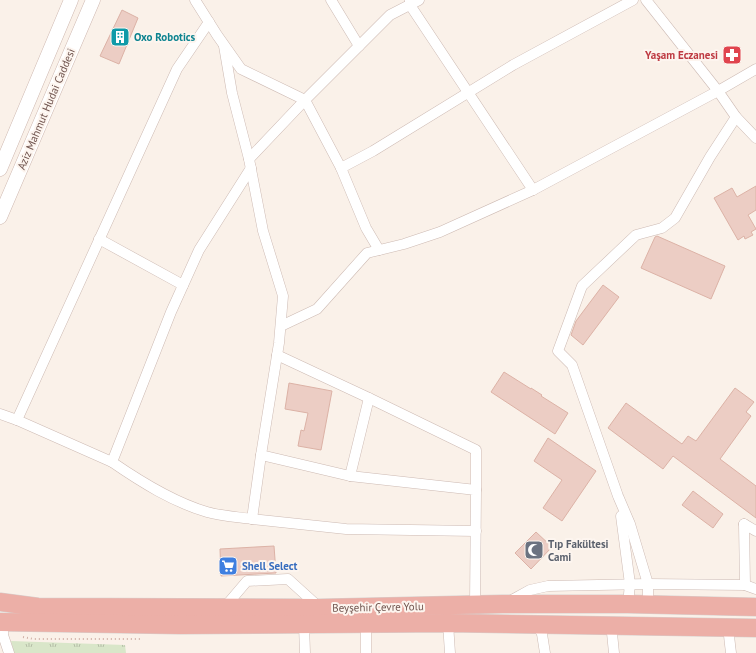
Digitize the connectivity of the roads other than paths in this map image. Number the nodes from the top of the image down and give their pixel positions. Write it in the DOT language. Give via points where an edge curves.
graph roads {
  1 [pos="71,0"];
  2 [pos="93,0"];
  3 [pos="195,0"];
  4 [pos="331,0"];
  5 [pos="633,0"];
  6 [pos="646,0"];
  7 [pos="413,2"];
  8 [pos="209,22"];
  9 [pos="223,44"];
  10 [pos="359,46"];
  11 [pos="756,69"];
  12 [pos="718,91"];
  13 [pos="469,92"];
  14 [pos="305,100"];
  15 [pos="736,117"];
  16 [pos="756,138"];
  17 [pos="1,163"];
  18 [pos="250,164"];
  19 [pos="341,168"];
  20 [pos="533,190"];
  21 [pos="0,217"];
  22 [pos="99,239"];
  23 [pos="380,250"];
  24 [pos="183,285"];
  25 [pos="281,326"];
  26 [pos="277,355"];
  27 [pos="369,398"];
  28 [pos="0,414"];
  29 [pos="17,420"];
  30 [pos="261,455"];
  31 [pos="112,462"];
  32 [pos="350,476"];
  33 [pos="476,490"];
  34 [pos="618,496"];
  35 [pos="252,519"];
  36 [pos="476,531"];
  37 [pos="756,531"];
  38 [pos="630,584"];
  39 [pos="648,584"];
  40 [pos="745,585"];
  41 [pos="756,589"];
  42 [pos="0,602"];
  43 [pos="502,604"];
  44 [pos="628,604"];
  45 [pos="475,605"];
  46 [pos="648,605"];
  47 [pos="756,607"];
  48 [pos="224,608"];
  49 [pos="320,608"];
  50 [pos="2,622"];
  51 [pos="366,623"];
  52 [pos="448,623"];
  53 [pos="537,624"];
  54 [pos="304,625"];
  55 [pos="608,625"];
  56 [pos="728,627"];
  57 [pos="756,628"];
  58 [pos="8,653"];
  59 [pos="305,653"];
  60 [pos="366,653"];
  61 [pos="450,653"];
  62 [pos="545,653"];
  63 [pos="614,653"];
  64 [pos="731,653"];
  1 -- 17 [label="street, Aziz Mahmut Hudai Caddesi"];
  2 -- 21 [label="street, Aziz Mahmut Hudai Caddesi"];
  3 -- 8 [label="street"];
  4 -- 10 [label="street"];
  5 -- 13 [label="street" via="513,65"];
  6 -- 12 [label="street"];
  7 -- 10 [label="street" via="390,15"];
  7 -- 13 [label="street"];
  8 -- 9 [label="street"];
  8 -- 22 [label="street" via="177,69"];
  9 -- 14 [label="street" via="241,69"];
  9 -- 18 [label="street"];
  10 -- 14 [label="street"];
  11 -- 12 [label="street"];
  12 -- 15 [label="street"];
  12 -- 20 [label="street"];
  13 -- 19 [label="street"];
  13 -- 20 [label="street"];
  14 -- 18 [label="street"];
  14 -- 19 [label="street"];
  15 -- 16 [label="street"];
  15 -- 34 [label="street" via="676,218 662,228 636,236 582,286 558,351 572,365"];
  18 -- 24 [label="street" via="199,250"];
  18 -- 25 [label="street" via="263,231 283,296"];
  19 -- 23 [label="street" via="366,228"];
  20 -- 23 [label="street" via="440,232"];
  22 -- 24 [label="street"];
  22 -- 29 [label="street"];
  23 -- 25 [label="street" via="367,253 317,308"];
  24 -- 31 [label="street"];
  25 -- 26 [label="street"];
  26 -- 27 [label="street"];
  26 -- 30 [label="street"];
  27 -- 32 [label="street"];
  27 -- 33 [label="street" via="476,450"];
  28 -- 29 [label="street"];
  29 -- 31 [label="street"];
  30 -- 32 [label="street"];
  30 -- 35 [label="street"];
  31 -- 35 [label="street" via="176,500 207,512"];
  32 -- 33 [label="street"];
  33 -- 36 [label="street"];
  34 -- 38 [label="street" via="625,532"];
  34 -- 39 [label="street" via="630,524"];
  35 -- 36 [label="street" via="346,529"];
  36 -- 45 [label="street"];
  37 -- 40 [label="street" via="744,524"];
  38 -- 39 [label="street"];
  38 -- 43 [label="street" via="548,586 530,590"];
  38 -- 44 [label="street"];
  39 -- 40 [label="street"];
  39 -- 46 [label="street"];
  40 -- 41 [label="street"];
  42 -- 48 [label="highway, Beyşehir Çevre Yolu" via="38,607"];
  43 -- 44 [label="highway, Beyşehir Çevre Yolu"];
  43 -- 45 [label="highway, Beyşehir Çevre Yolu"];
  44 -- 46 [label="highway, Beyşehir Çevre Yolu"];
  45 -- 49 [label="highway, Beyşehir Çevre Yolu"];
  46 -- 47 [label="highway, Beyşehir Çevre Yolu"];
  48 -- 49 [label="highway, Beyşehir Çevre Yolu"];
  48 -- 49 [label="street" via="247,581 288,579"];
  50 -- 54 [label="highway, Beyşehir Çevre Yolu"];
  50 -- 58 [label="street"];
  51 -- 52 [label="highway, Beyşehir Çevre Yolu"];
  51 -- 54 [label="highway, Beyşehir Çevre Yolu"];
  51 -- 60 [label="street"];
  52 -- 53 [label="highway, Beyşehir Çevre Yolu"];
  52 -- 61 [label="street"];
  53 -- 55 [label="highway, Beyşehir Çevre Yolu"];
  53 -- 62 [label="street" via="542,634"];
  54 -- 59 [label="street"];
  55 -- 56 [label="highway, Beyşehir Çevre Yolu"];
  55 -- 63 [label="street" via="612,633"];
  56 -- 57 [label="highway, Beyşehir Çevre Yolu"];
  56 -- 64 [label="street"];
}
